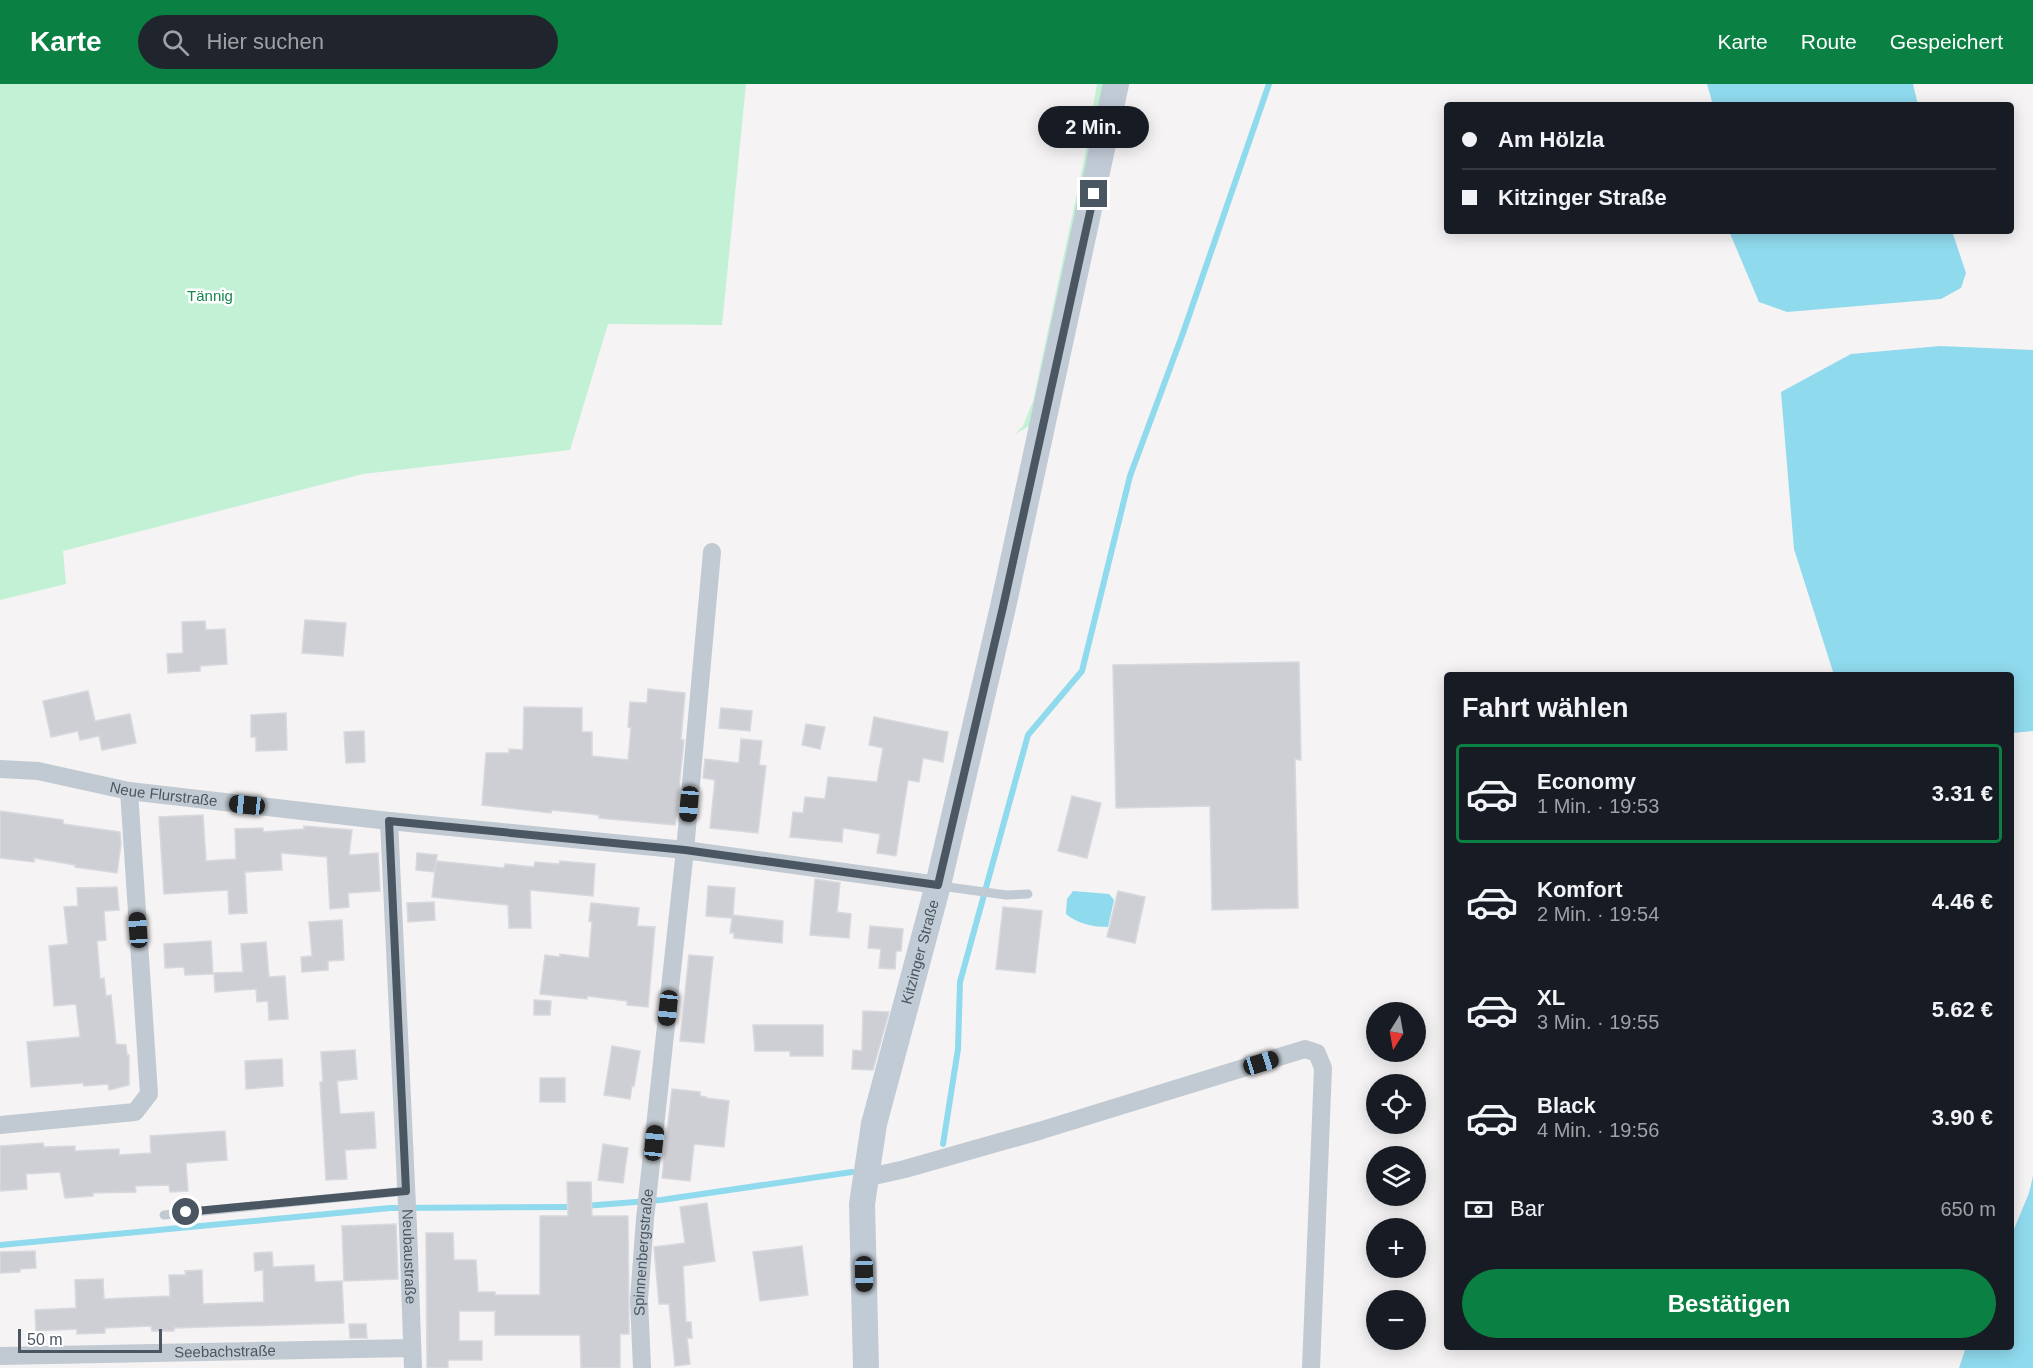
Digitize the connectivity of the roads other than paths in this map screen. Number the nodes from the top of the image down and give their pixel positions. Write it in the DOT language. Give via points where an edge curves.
graph roads {
  1 [pos="1116,84"];
  2 [pos="712,552"];
  3 [pos="0,769"];
  4 [pos="129,791"];
  5 [pos="389,821"];
  6 [pos="685,850"];
  7 [pos="949,887"];
  8 [pos="1028,894"];
  9 [pos="0,1125"];
  10 [pos="865,1178"];
  11 [pos="406,1191"];
  12 [pos="164,1215"];
  13 [pos="412,1348"];
  14 [pos="0,1356"];
  15 [pos="192,1360"];
  16 [pos="413,1368"];
  17 [pos="642,1368"];
  18 [pos="867,1368"];
  19 [pos="1311,1368"];
  1 -- 7 [label="street, Kitzinger Straße" via="1000,618"];
  2 -- 6 [label="street, Spinnenbergstraße"];
  3 -- 4 [label="street, Neue Flurstraße" via="38,771"];
  4 -- 5 [label="street, Neue Flurstraße"];
  4 -- 9 [label="street" via="148,1094 135,1112"];
  5 -- 6 [label="street, Neue Flurstraße"];
  5 -- 11 [label="street, Neubaustraße"];
  6 -- 7 [label="street, Neue Flurstraße"];
  6 -- 17 [label="street, Spinnenbergstraße" via="645,1219 639,1300"];
  7 -- 8 [label="lane"];
  7 -- 10 [label="street, Kitzinger Straße" via="874,1124"];
  10 -- 18 [label="street, Kitzinger Straße" via="862,1204"];
  10 -- 19 [label="street" via="1028,1134 1305,1049 1317,1053 1323,1068"];
  11 -- 12 [label="lane"];
  11 -- 13 [label="street, Neubaustraße"];
  13 -- 15 [label="street, Seebachstraße"];
  13 -- 16 [label="street, Neubaustraße"];
  14 -- 15 [label="street, Seebachstraße"];
}
